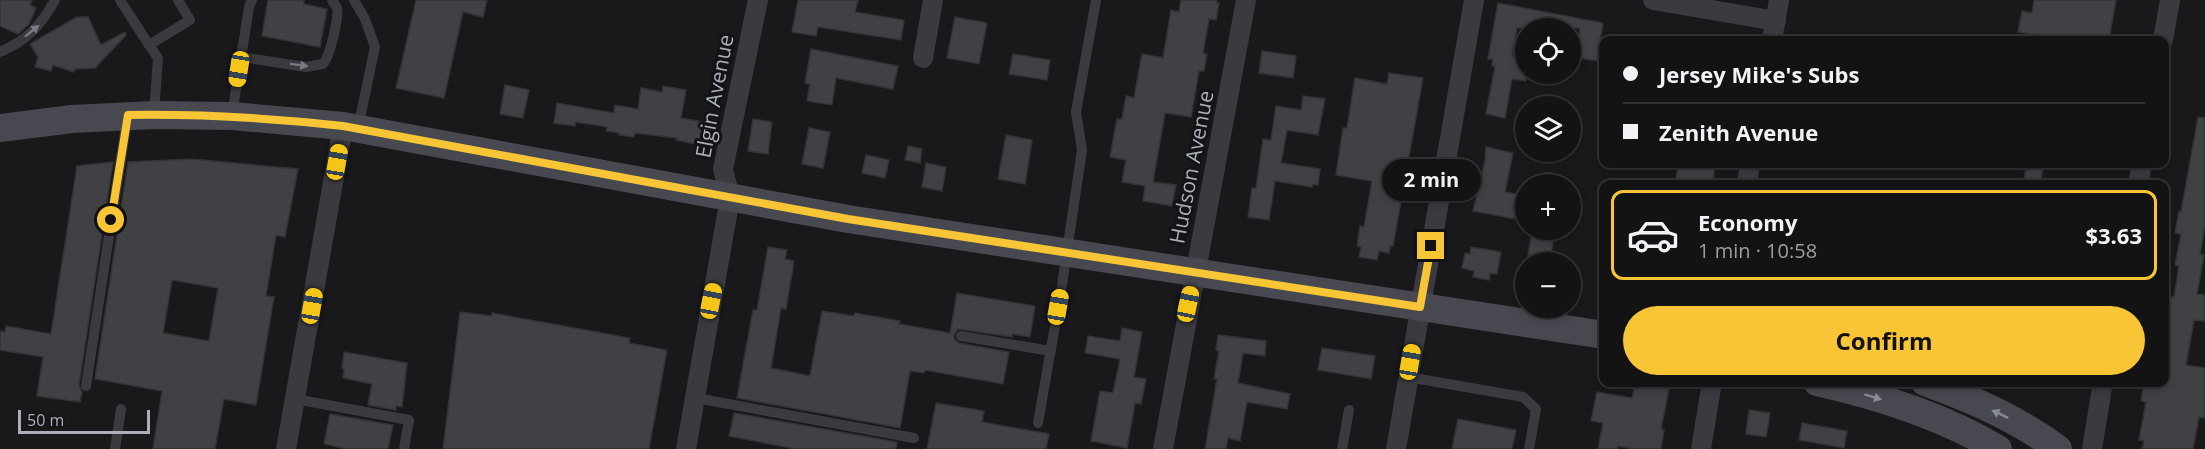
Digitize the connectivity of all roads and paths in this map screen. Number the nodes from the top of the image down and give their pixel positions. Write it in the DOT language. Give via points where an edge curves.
graph roads {
  1 [pos="55,0"];
  2 [pos="120,0"];
  3 [pos="178,0"];
  4 [pos="252,0"];
  5 [pos="332,0"];
  6 [pos="354,0"];
  7 [pos="759,0"];
  8 [pos="933,0"];
  9 [pos="1096,0"];
  10 [pos="1246,0"];
  11 [pos="1474,0"];
  12 [pos="1653,0"];
  13 [pos="1779,0"];
  14 [pos="2170,0"];
  15 [pos="1776,21"];
  16 [pos="1773,36"];
  17 [pos="2164,36"];
  18 [pos="149,45"];
  19 [pos="0,51"];
  20 [pos="241,57"];
  21 [pos="923,58"];
  22 [pos="141,115"];
  23 [pos="232,116"];
  24 [pos="0,128"];
  25 [pos="350,128"];
  26 [pos="730,198"];
  27 [pos="1066,253"];
  28 [pos="1195,273"];
  29 [pos="1420,307"];
  30 [pos="1599,334"];
  31 [pos="961,336"];
  32 [pos="1051,351"];
  33 [pos="1408,377"];
  34 [pos="86,386"];
  35 [pos="1711,387"];
  36 [pos="1836,387"];
  37 [pos="1938,387"];
  38 [pos="2102,387"];
  39 [pos="696,398"];
  40 [pos="295,399"];
  41 [pos="121,409"];
  42 [pos="1349,410"];
  43 [pos="1038,423"];
  44 [pos="914,438"];
  45 [pos="115,449"];
  46 [pos="286,449"];
  47 [pos="404,449"];
  48 [pos="686,449"];
  49 [pos="1163,449"];
  50 [pos="1342,449"];
  51 [pos="1396,449"];
  52 [pos="1529,449"];
  53 [pos="1701,449"];
  54 [pos="1998,449"];
  55 [pos="2058,449"];
  56 [pos="2092,449"];
  19 -- 1 [label="lane, one-way" via="41,24"];
  2 -- 18 [label="lane"];
  3 -- 18 [label="lane" via="190,20"];
  4 -- 20 [label="lane"];
  20 -- 5 [label="lane, one-way" via="306,67 323,64 328,58 336,18 337,8"];
  6 -- 25 [label="lane" via="375,47"];
  7 -- 26 [label="street, Elgin Avenue" via="723,169"];
  8 -- 21 [label="street"];
  9 -- 27 [label="lane" via="1076,112 1082,150"];
  10 -- 28 [label="street, Hudson Avenue"];
  11 -- 29 [label="street"];
  12 -- 15 [label="street"];
  13 -- 15 [label="street"];
  14 -- 17 [label="street"];
  15 -- 16 [label="street"];
  18 -- 22 [label="lane" via="158,58"];
  20 -- 23 [label="lane"];
  22 -- 23 [label="main road"];
  22 -- 24 [label="main road"];
  22 -- 34 [label="lane"];
  23 -- 25 [label="main road"];
  25 -- 26 [label="main road"];
  25 -- 40 [label="street"];
  26 -- 27 [label="main road"];
  26 -- 39 [label="street, Elgin Avenue"];
  27 -- 28 [label="main road"];
  27 -- 32 [label="lane"];
  28 -- 29 [label="main road"];
  28 -- 49 [label="street, Hudson Avenue"];
  29 -- 30 [label="main road"];
  29 -- 33 [label="street"];
  31 -- 32 [label="lane"];
  32 -- 43 [label="lane"];
  33 -- 51 [label="street"];
  33 -- 52 [label="lane" via="1524,397 1536,409"];
  35 -- 53 [label="street"];
  36 -- 54 [label="main road, one-way" via="1932,416"];
  55 -- 37 [label="main road, one-way" via="2009,418"];
  38 -- 56 [label="street"];
  39 -- 44 [label="lane"];
  39 -- 48 [label="street, Elgin Avenue"];
  40 -- 46 [label="street"];
  40 -- 47 [label="lane" via="409,420"];
  41 -- 45 [label="lane"];
  42 -- 50 [label="lane"];
}
